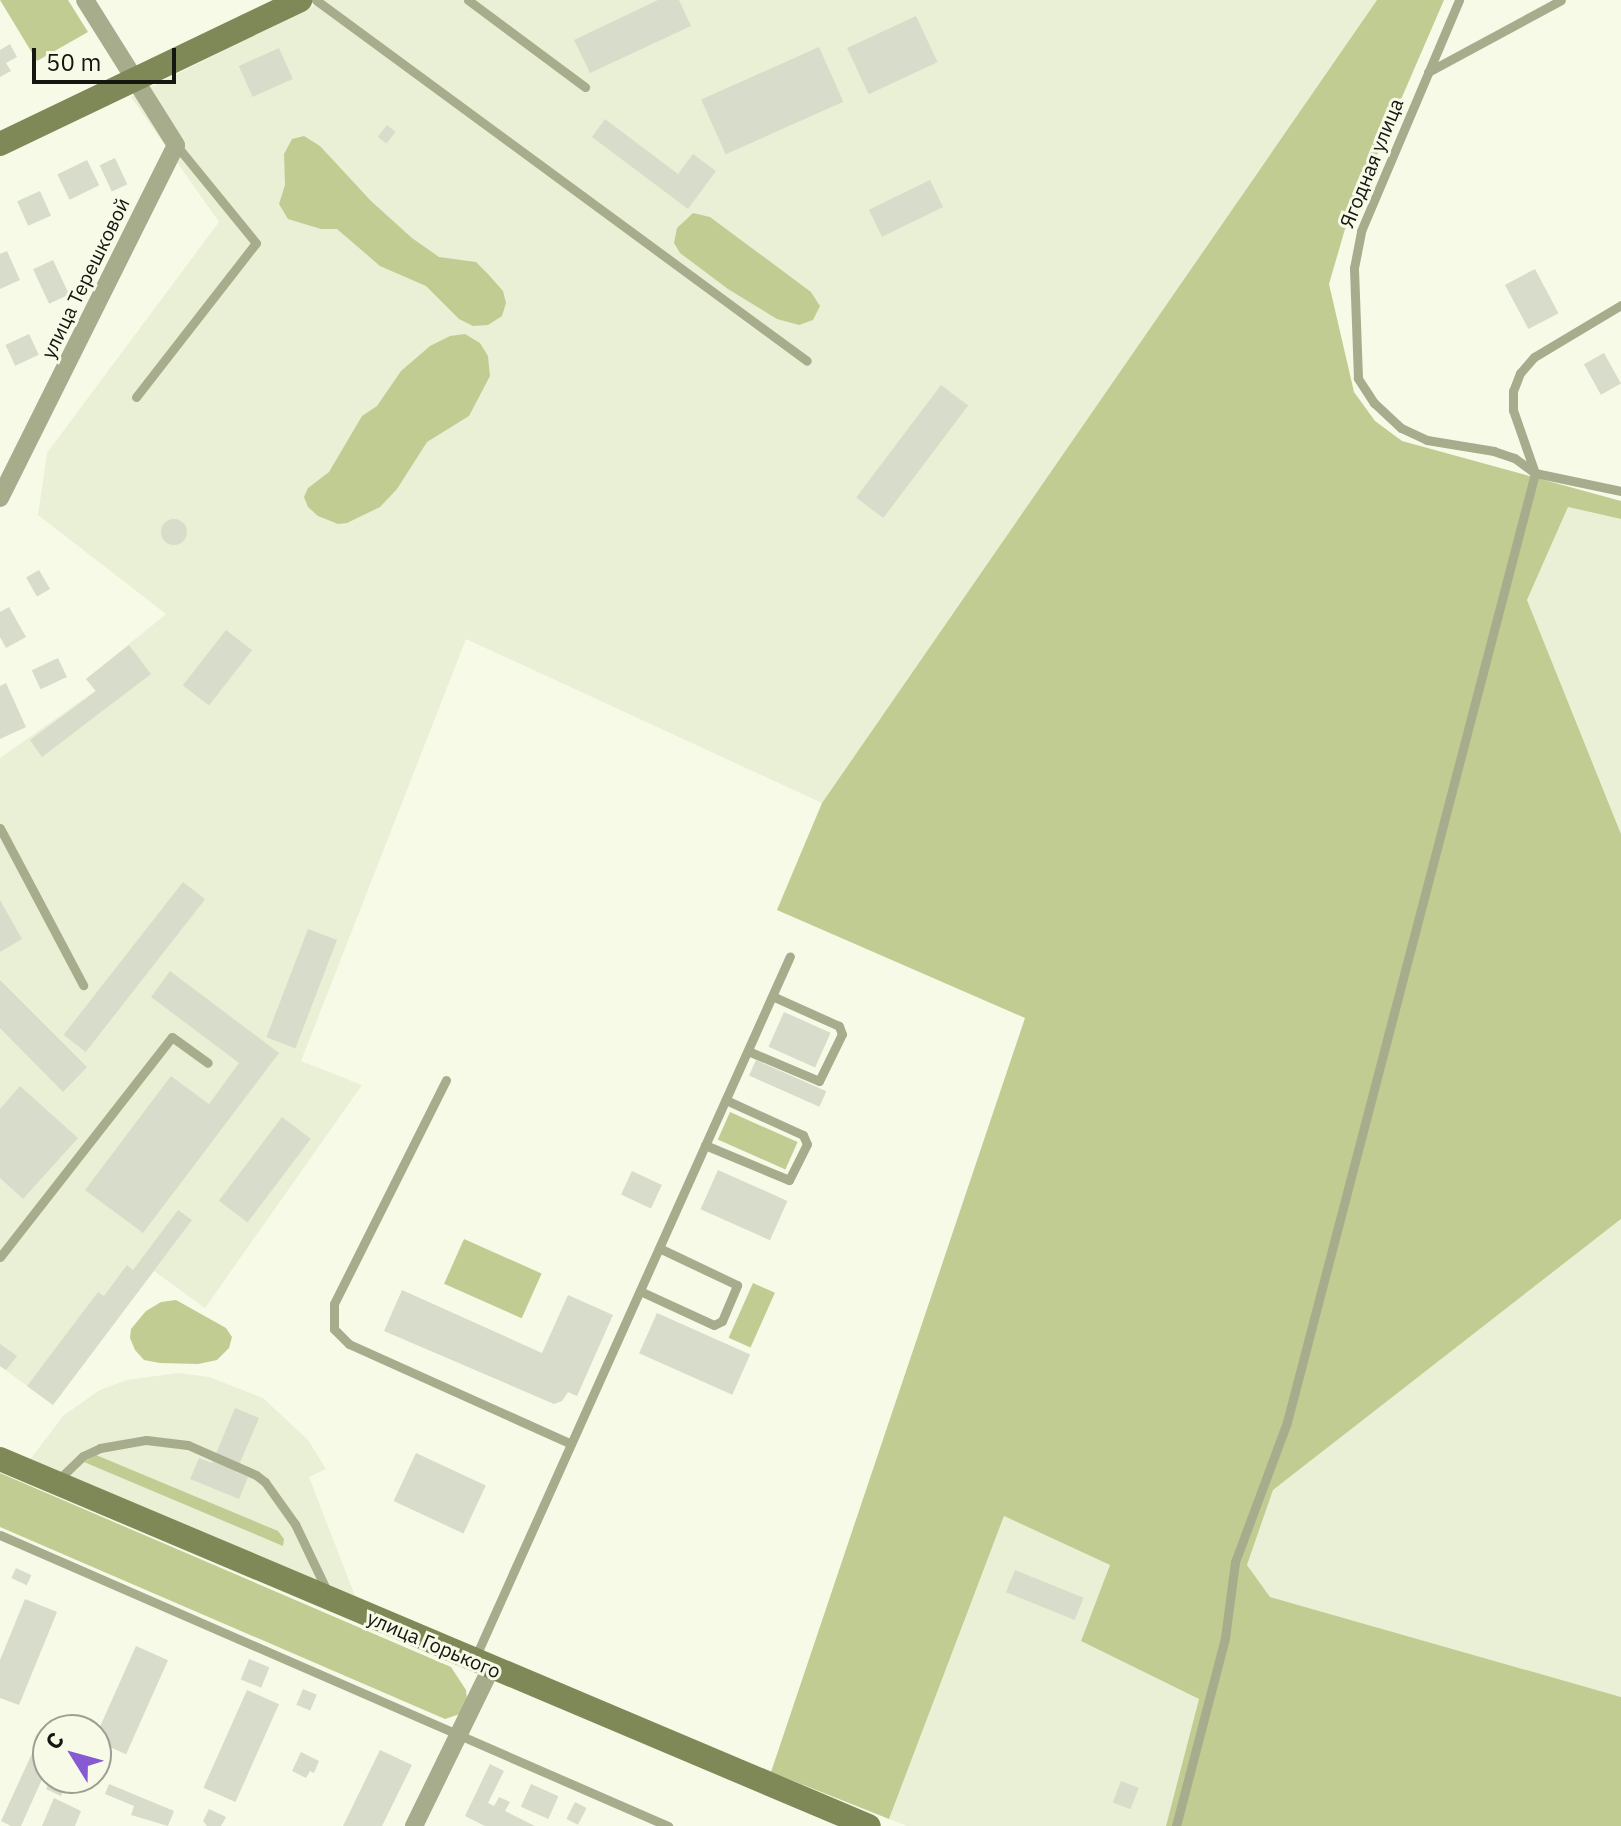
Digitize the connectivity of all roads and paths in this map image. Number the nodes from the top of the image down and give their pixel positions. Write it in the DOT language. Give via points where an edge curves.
graph roads {
  1 [pos="85,0"];
  2 [pos="300,0"];
  3 [pos="316,0"];
  4 [pos="468,0"];
  5 [pos="1459,0"];
  6 [pos="1561,0"];
  7 [pos="1428,72"];
  8 [pos="137,81"];
  9 [pos="585,87"];
  10 [pos="0,144"];
  11 [pos="176,145"];
  12 [pos="1621,305"];
  13 [pos="807,361"];
  14 [pos="136,397"];
  15 [pos="1535,473"];
  16 [pos="1621,491"];
  17 [pos="0,498"];
  18 [pos="0,828"];
  19 [pos="790,956"];
  20 [pos="83,985"];
  21 [pos="772,996"];
  22 [pos="748,1051"];
  23 [pos="208,1063"];
  24 [pos="446,1080"];
  25 [pos="726,1100"];
  26 [pos="705,1145"];
  27 [pos="659,1248"];
  28 [pos="0,1257"];
  29 [pos="640,1291"];
  30 [pos="571,1444"];
  31 [pos="0,1459"];
  32 [pos="55,1484"];
  33 [pos="0,1535"];
  34 [pos="331,1602"];
  35 [pos="483,1664"];
  36 [pos="459,1734"];
  37 [pos="414,1826"];
  38 [pos="668,1826"];
  39 [pos="869,1826"];
  40 [pos="1176,1826"];
  1 -- 8 [label="street"];
  2 -- 8 [label="main road"];
  3 -- 13 [label="lane"];
  4 -- 9 [label="lane"];
  5 -- 7 [label="lane, Ягодная улица"];
  6 -- 7 [label="lane"];
  7 -- 15 [label="lane, Ягодная улица" via="1361,231 1354,268 1358,378 1374,403 1401,428 1427,440 1494,451"];
  8 -- 10 [label="main road"];
  8 -- 11 [label="street"];
  11 -- 14 [label="lane" via="256,243"];
  11 -- 17 [label="street, улица Терешковой"];
  12 -- 15 [label="lane" via="1534,357 1520,373 1513,410"];
  15 -- 16 [label="lane, Ягодная улица"];
  15 -- 40 [label="lane" via="1287,1422 1235,1562 1225,1638"];
  18 -- 20 [label="lane"];
  19 -- 21 [label="lane"];
  21 -- 22 [label="lane"];
  21 -- 22 [label="lane" via="839,1026 842,1034 836,1048 819,1081"];
  22 -- 25 [label="lane"];
  23 -- 28 [label="lane" via="172,1037"];
  24 -- 30 [label="lane" via="334,1304 334,1329 349,1344"];
  25 -- 26 [label="lane"];
  25 -- 26 [label="lane" via="807,1138 793,1176 784,1180"];
  26 -- 27 [label="lane"];
  27 -- 29 [label="lane"];
  27 -- 29 [label="lane" via="734,1282 732,1300 722,1321 714,1325"];
  29 -- 30 [label="lane"];
  30 -- 35 [label="lane"];
  31 -- 32 [label="main road, улица Горького"];
  32 -- 34 [label="main road, улица Горького"];
  32 -- 34 [label="lane" via="83,1456 125,1442 177,1442 215,1457 256,1475 282,1503"];
  33 -- 36 [label="lane"];
  34 -- 35 [label="main road, улица Горького"];
  35 -- 36 [label="street"];
  35 -- 39 [label="main road, улица Горького"];
  36 -- 37 [label="street"];
  36 -- 38 [label="lane"];
}
